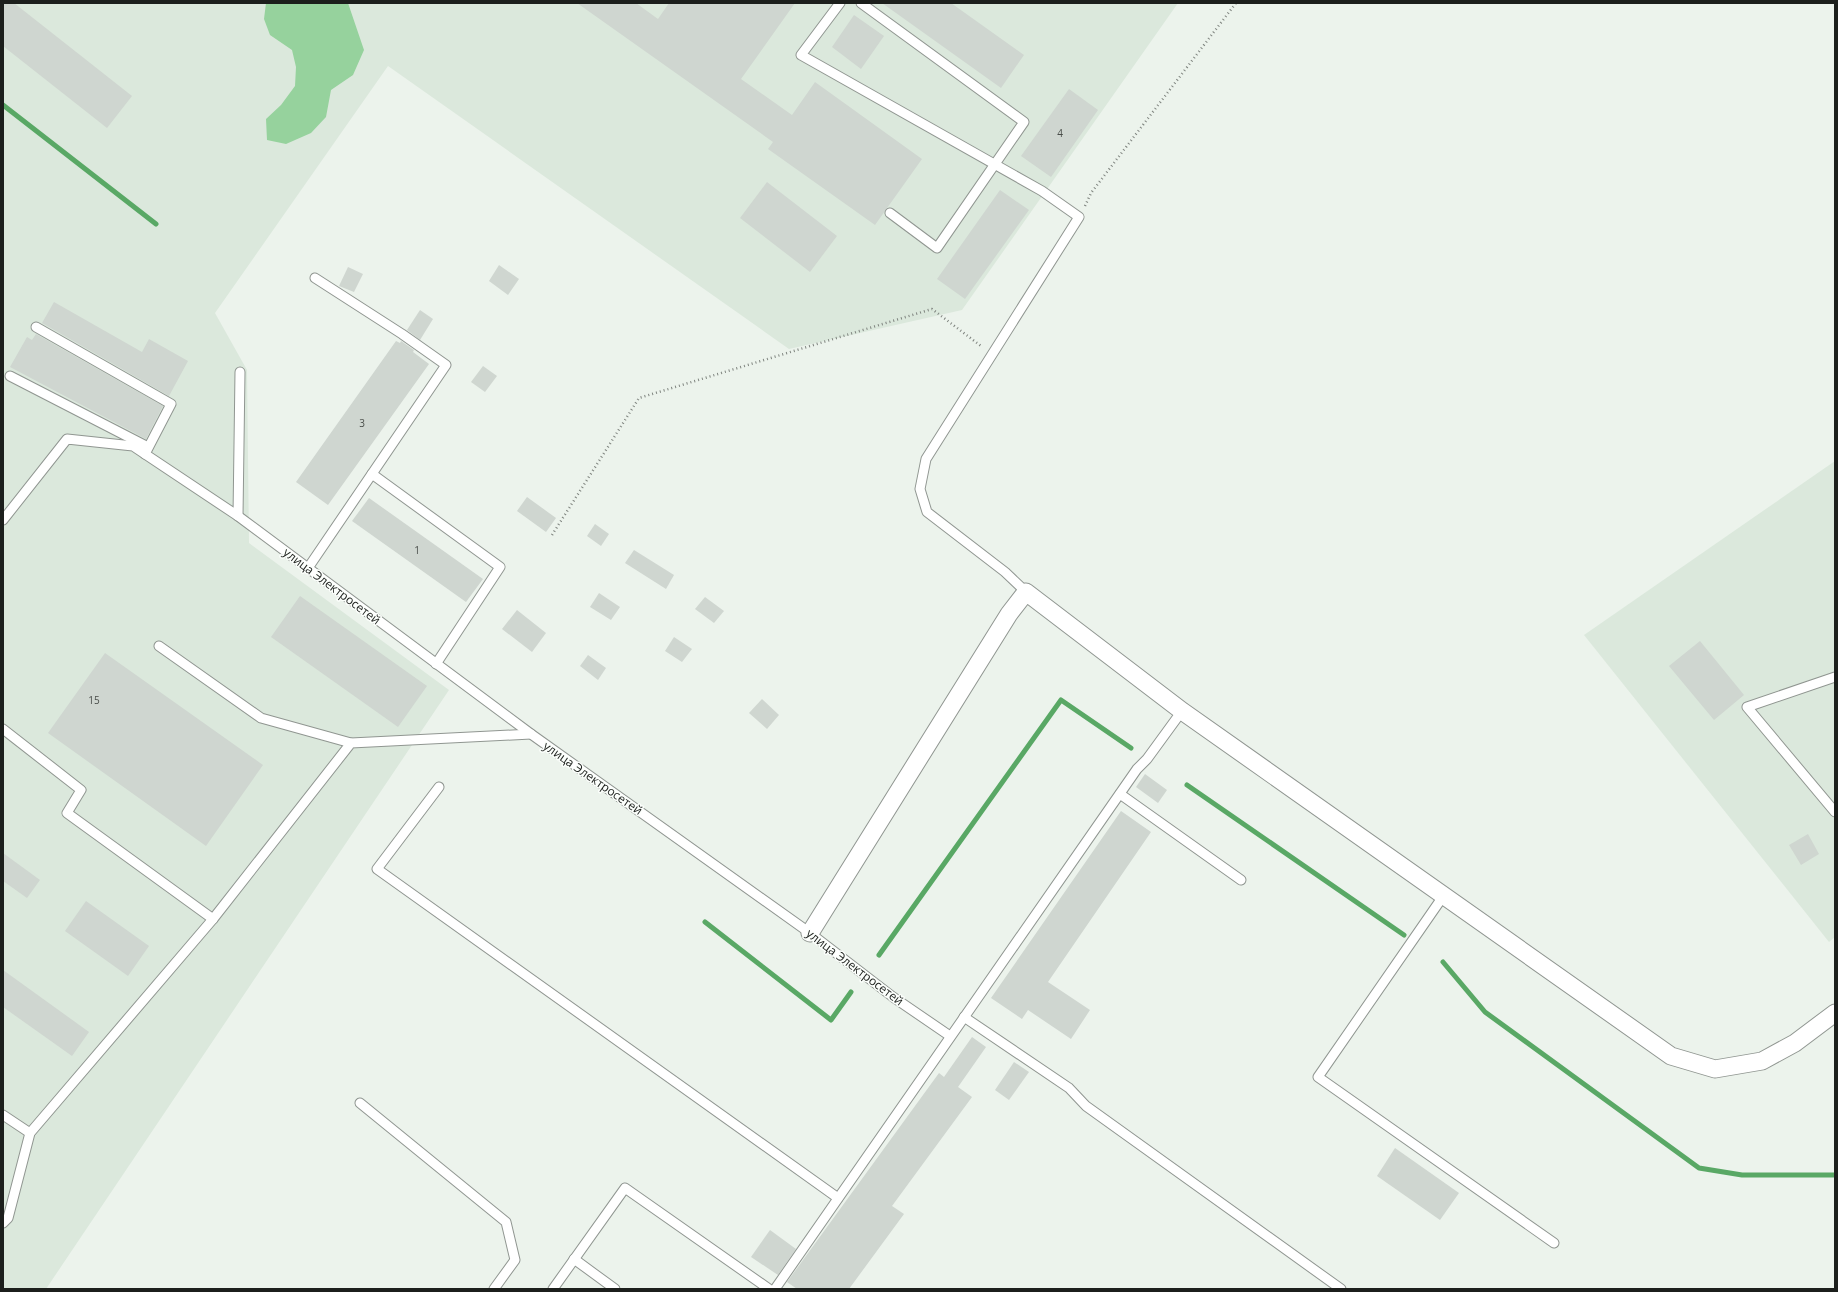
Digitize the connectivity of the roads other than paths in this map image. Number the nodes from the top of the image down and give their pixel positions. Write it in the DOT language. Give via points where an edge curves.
graph roads {
  1 [pos="840,3"];
  2 [pos="861,3"];
  3 [pos="995,164"];
  4 [pos="890,213"];
  5 [pos="315,278"];
  6 [pos="36,327"];
  7 [pos="240,372"];
  8 [pos="10,376"];
  9 [pos="147,450"];
  10 [pos="372,474"];
  11 [pos="238,516"];
  12 [pos="3,520"];
  13 [pos="308,568"];
  14 [pos="1026,592"];
  15 [pos="159,646"];
  16 [pos="436,664"];
  17 [pos="1835,677"];
  18 [pos="1182,710"];
  19 [pos="3,729"];
  20 [pos="532,734"];
  21 [pos="351,743"];
  22 [pos="438,787"];
  23 [pos="1120,794"];
  24 [pos="1835,812"];
  25 [pos="1241,880"];
  26 [pos="1444,895"];
  27 [pos="213,918"];
  28 [pos="810,933"];
  29 [pos="1835,1013"];
  30 [pos="964,1017"];
  31 [pos="950,1036"];
  32 [pos="360,1103"];
  33 [pos="3,1115"];
  34 [pos="30,1133"];
  35 [pos="838,1198"];
  36 [pos="3,1223"];
  37 [pos="1554,1243"];
  38 [pos="574,1259"];
  39 [pos="494,1289"];
  40 [pos="553,1289"];
  41 [pos="615,1289"];
  42 [pos="769,1289"];
  43 [pos="775,1289"];
  44 [pos="1341,1289"];
  1 -- 3 [label="lane" via="801,54"];
  2 -- 3 [label="lane" via="1024,122"];
  3 -- 4 [label="lane" via="937,248"];
  3 -- 14 [label="lane" via="1042,191 1079,217 926,459 920,489 927,512 1005,572"];
  5 -- 10 [label="lane" via="446,365"];
  6 -- 9 [label="lane" via="172,404"];
  7 -- 11 [label="lane"];
  8 -- 9 [label="lane"];
  9 -- 11 [label="lane, улица Электросетей"];
  9 -- 12 [label="lane" via="133,446 67,439"];
  10 -- 13 [label="lane"];
  10 -- 16 [label="lane" via="500,567"];
  11 -- 13 [label="lane, улица Электросетей"];
  13 -- 16 [label="lane, улица Электросетей"];
  14 -- 18 [label="street"];
  14 -- 28 [label="street" via="1005,621"];
  15 -- 21 [label="lane" via="262,718"];
  16 -- 20 [label="lane, улица Электросетей"];
  17 -- 24 [label="lane" via="1747,707"];
  18 -- 23 [label="lane"];
  18 -- 26 [label="street"];
  19 -- 27 [label="lane" via="81,790 67,813"];
  20 -- 21 [label="lane"];
  20 -- 28 [label="lane, улица Электросетей"];
  21 -- 27 [label="lane"];
  22 -- 35 [label="lane" via="377,869"];
  23 -- 25 [label="lane"];
  23 -- 30 [label="lane"];
  26 -- 29 [label="street" via="1671,1056 1715,1069 1762,1061 1795,1043"];
  26 -- 37 [label="lane" via="1318,1077"];
  27 -- 34 [label="lane"];
  28 -- 31 [label="lane, улица Электросетей" via="893,997"];
  30 -- 31 [label="lane"];
  30 -- 44 [label="lane" via="1068,1088 1086,1106"];
  31 -- 35 [label="lane"];
  32 -- 39 [label="lane" via="506,1222 515,1260"];
  33 -- 34 [label="lane"];
  34 -- 36 [label="lane" via="8,1218"];
  35 -- 43 [label="lane"];
  38 -- 40 [label="lane"];
  38 -- 41 [label="lane"];
  38 -- 42 [label="lane" via="625,1188"];
}
